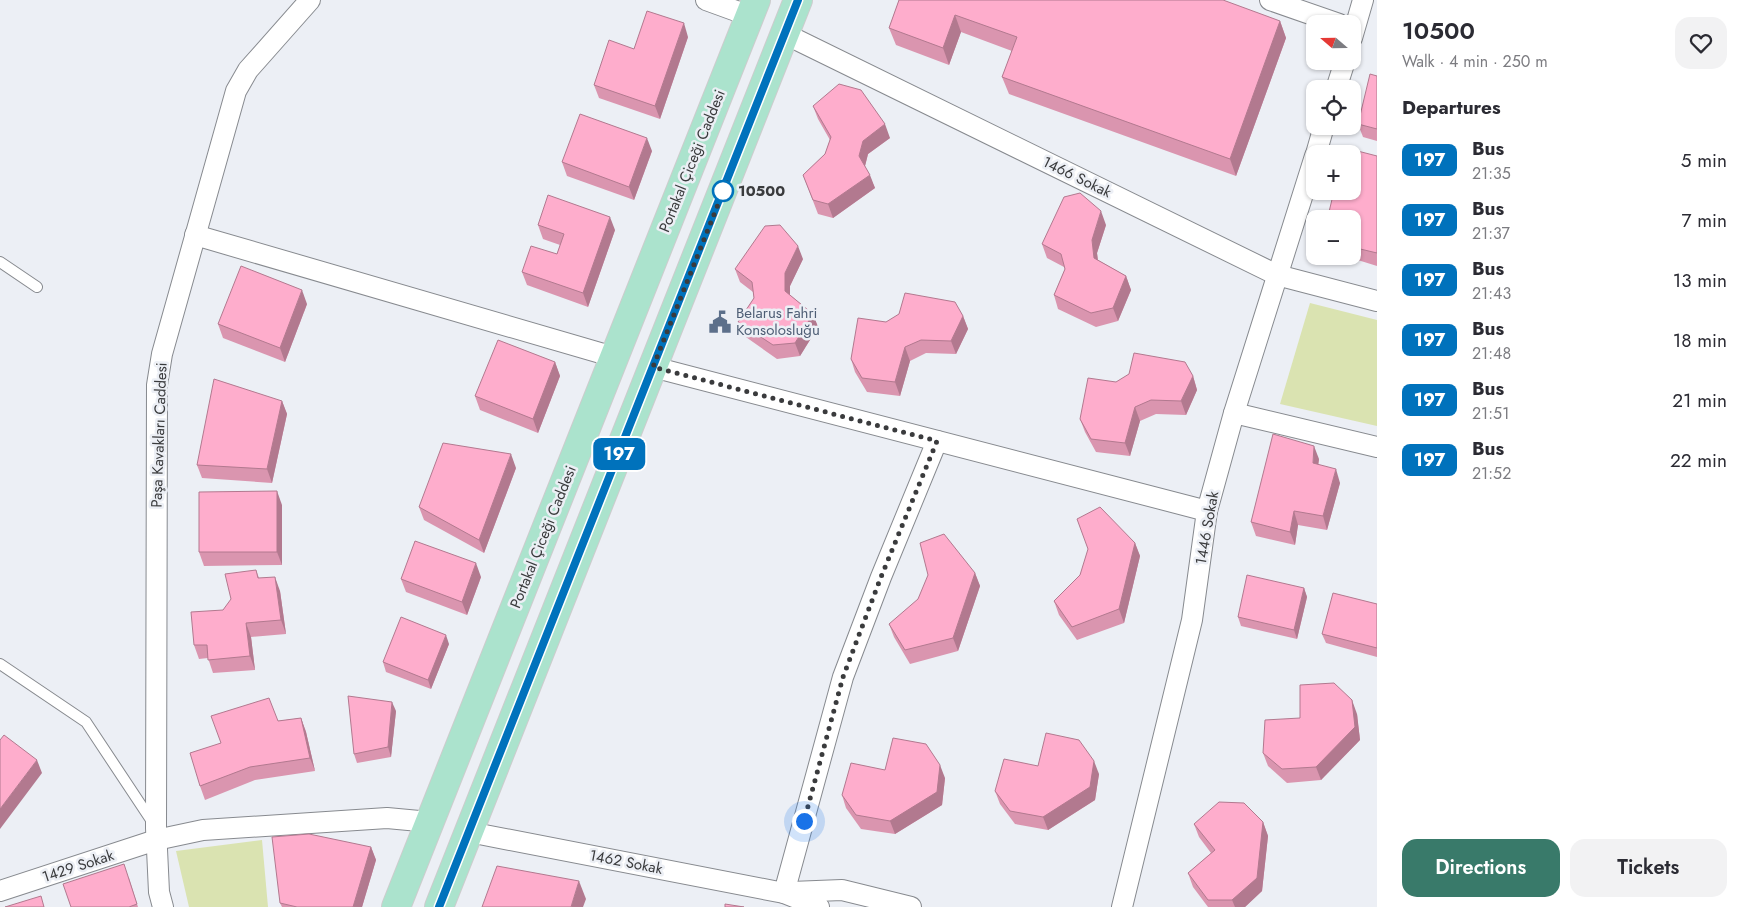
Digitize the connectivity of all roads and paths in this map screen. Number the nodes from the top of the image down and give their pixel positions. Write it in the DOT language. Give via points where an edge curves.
graph roads {
  1 [pos="310,0"];
  2 [pos="706,0"];
  3 [pos="798,0"];
  4 [pos="1270,0"];
  5 [pos="1364,0"];
  6 [pos="753,8"];
  7 [pos="1310,15"];
  8 [pos="1357,15"];
  9 [pos="785,34"];
  10 [pos="1306,183"];
  11 [pos="195,235"];
  12 [pos="0,262"];
  13 [pos="1277,275"];
  14 [pos="38,287"];
  15 [pos="1377,301"];
  16 [pos="614,357"];
  17 [pos="653,367"];
  18 [pos="1234,413"];
  19 [pos="937,441"];
  20 [pos="1377,447"];
  21 [pos="1207,511"];
  22 [pos="0,664"];
  23 [pos="430,822"];
  24 [pos="469,832"];
  25 [pos="156,834"];
  26 [pos="0,891"];
  27 [pos="784,892"];
  28 [pos="163,907"];
  29 [pos="396,907"];
  30 [pos="439,907"];
  31 [pos="819,907"];
  32 [pos="911,907"];
  33 [pos="1122,907"];
  1 -- 11 [label="street, Paşa Kavakları Caddesi" via="248,70 236,91"];
  2 -- 6 [label="street"];
  3 -- 9 [label="main road"];
  4 -- 7 [label="street"];
  5 -- 8 [label="street"];
  6 -- 16 [label="main road, Portakal Çiceği Caddesi"];
  9 -- 13 [label="street, 1466 Sokak"];
  9 -- 17 [label="main road"];
  10 -- 13 [label="street, 1446 Sokak"];
  11 -- 16 [label="street"];
  11 -- 25 [label="street, Paşa Kavakları Caddesi" via="162,354 158,385"];
  12 -- 14 [label="lane"];
  13 -- 15 [label="street, 1466 Sokak"];
  13 -- 18 [label="street, 1446 Sokak"];
  16 -- 23 [label="main road, Portakal Çiceği Caddesi"];
  17 -- 19 [label="street"];
  17 -- 24 [label="main road"];
  18 -- 20 [label="street"];
  18 -- 21 [label="street, 1446 Sokak"];
  19 -- 21 [label="street"];
  19 -- 27 [label="street" via="843,677"];
  21 -- 33 [label="street, 1446 Sokak" via="1192,620"];
  22 -- 25 [label="lane" via="86,722"];
  23 -- 25 [label="street, 1429 Sokak" via="387,818"];
  23 -- 29 [label="main road, Portakal Çiceği Caddesi"];
  24 -- 27 [label="street, 1462 Sokak"];
  24 -- 30 [label="main road"];
  25 -- 26 [label="street, 1429 Sokak"];
  25 -- 28 [label="street, Paşa Kavakları Caddesi" via="159,892"];
  27 -- 31 [label="street, 1462 Sokak"];
  27 -- 32 [label="street, 1462 Sokak" via="842,890"];
}
